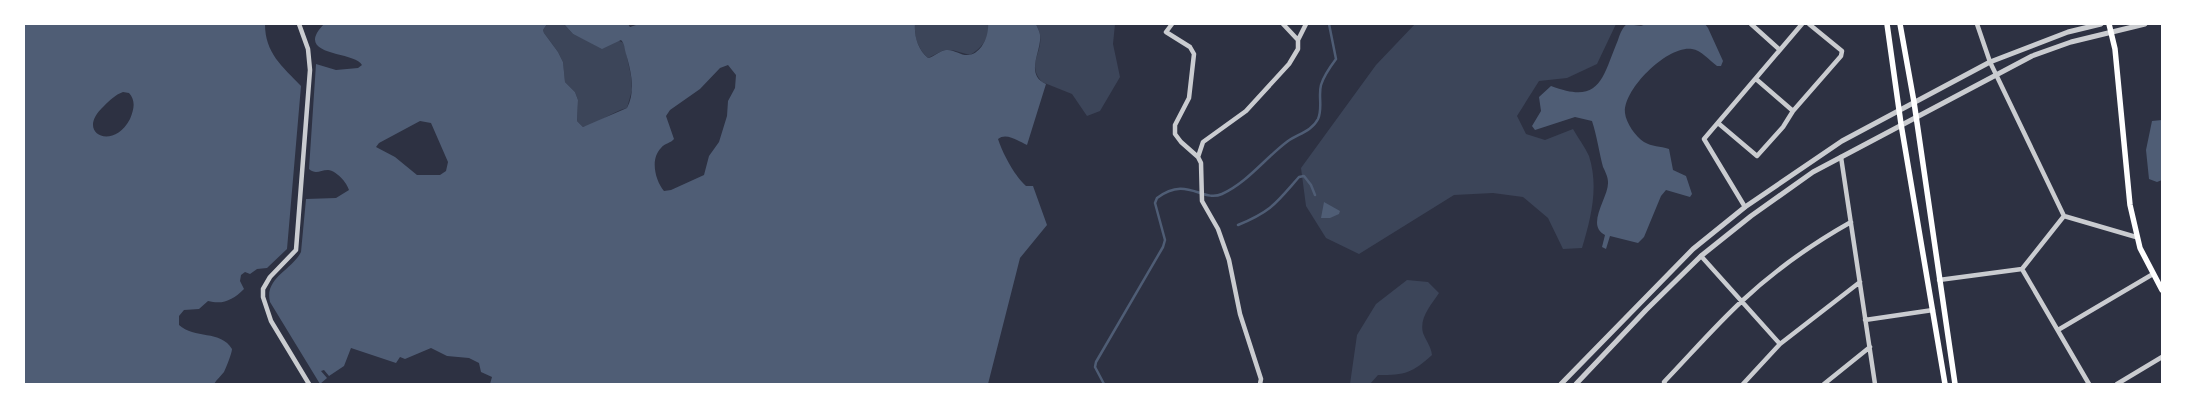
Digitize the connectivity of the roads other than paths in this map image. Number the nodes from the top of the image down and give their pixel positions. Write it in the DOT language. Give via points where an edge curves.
graph roads {
  1 [pos="299,24"];
  2 [pos="1172,24"];
  3 [pos="1283,24"];
  4 [pos="1306,24"];
  5 [pos="1751,24"];
  6 [pos="1802,24"];
  7 [pos="1809,24"];
  8 [pos="1887,24"];
  9 [pos="1900,24"];
  10 [pos="1977,24"];
  11 [pos="2101,24"];
  12 [pos="2109,24"];
  13 [pos="2145,24"];
  14 [pos="2111,32"];
  15 [pos="1298,40"];
  16 [pos="1780,50"];
  17 [pos="1990,62"];
  18 [pos="1996,74"];
  19 [pos="1756,79"];
  20 [pos="1914,102"];
  21 [pos="1900,109"];
  22 [pos="1793,111"];
  23 [pos="1915,117"];
  24 [pos="1718,123"];
  25 [pos="1901,124"];
  26 [pos="1198,157"];
  27 [pos="1841,157"];
  28 [pos="1745,207"];
  29 [pos="2064,216"];
  30 [pos="1851,222"];
  31 [pos="2136,237"];
  32 [pos="1701,256"];
  33 [pos="2022,269"];
  34 [pos="2153,274"];
  35 [pos="1939,280"];
  36 [pos="1860,282"];
  37 [pos="2162,290"];
  38 [pos="1741,302"];
  39 [pos="1933,310"];
  40 [pos="1865,320"];
  41 [pos="2058,330"];
  42 [pos="1780,344"];
  43 [pos="1870,347"];
  44 [pos="2162,357"];
  45 [pos="309,384"];
  46 [pos="1260,384"];
  47 [pos="1560,384"];
  48 [pos="1576,384"];
  49 [pos="1665,384"];
  50 [pos="1743,384"];
  51 [pos="1824,384"];
  52 [pos="1875,384"];
  53 [pos="1945,384"];
  54 [pos="1955,384"];
  55 [pos="2089,384"];
  56 [pos="2117,384"];
  1 -- 45 [label="street" via="308,49 310,70 296,250 270,277 262,297 271,321"];
  2 -- 26 [label="street" via="1166,32 1190,47 1194,54 1189,98 1175,125 1175,134"];
  3 -- 15 [label="street"];
  4 -- 15 [label="street"];
  5 -- 16 [label="street"];
  6 -- 16 [label="street"];
  7 -- 22 [label="street" via="1842,51 1842,56"];
  8 -- 21 [label="main road"];
  9 -- 20 [label="main road"];
  10 -- 17 [label="street"];
  11 -- 17 [label="street" via="2068,32"];
  12 -- 14 [label="main road"];
  13 -- 14 [label="street"];
  14 -- 18 [label="street" via="2032,56"];
  14 -- 31 [label="main road"];
  15 -- 26 [label="street" via="1298,49 1289,64 1246,110 1203,142"];
  16 -- 19 [label="street"];
  17 -- 18 [label="street"];
  17 -- 20 [label="street"];
  18 -- 23 [label="street"];
  18 -- 29 [label="street"];
  19 -- 22 [label="street"];
  19 -- 24 [label="street"];
  20 -- 21 [label="street"];
  20 -- 23 [label="main road"];
  21 -- 25 [label="main road"];
  21 -- 28 [label="street" via="1842,141"];
  22 -- 24 [label="street" via="1757,156"];
  23 -- 25 [label="street"];
  23 -- 35 [label="main road"];
  24 -- 28 [label="street" via="1704,139"];
  25 -- 27 [label="street"];
  25 -- 39 [label="main road"];
  26 -- 46 [label="street" via="1202,171 1202,201 1218,229 1229,260"];
  27 -- 30 [label="street"];
  27 -- 32 [label="street" via="1813,172"];
  28 -- 47 [label="street" via="1693,249"];
  29 -- 31 [label="street"];
  29 -- 33 [label="street"];
  30 -- 36 [label="street"];
  30 -- 38 [label="street" via="1816,242"];
  31 -- 34 [label="main road"];
  32 -- 38 [label="street"];
  32 -- 48 [label="street"];
  33 -- 35 [label="street"];
  33 -- 41 [label="street"];
  34 -- 37 [label="main road"];
  34 -- 41 [label="street"];
  35 -- 54 [label="main road"];
  36 -- 40 [label="street"];
  36 -- 42 [label="street"];
  38 -- 42 [label="street"];
  38 -- 49 [label="street"];
  39 -- 40 [label="street"];
  39 -- 53 [label="main road"];
  40 -- 43 [label="street"];
  41 -- 55 [label="street"];
  42 -- 50 [label="street"];
  43 -- 51 [label="street"];
  43 -- 52 [label="street"];
  44 -- 56 [label="street"];
}
